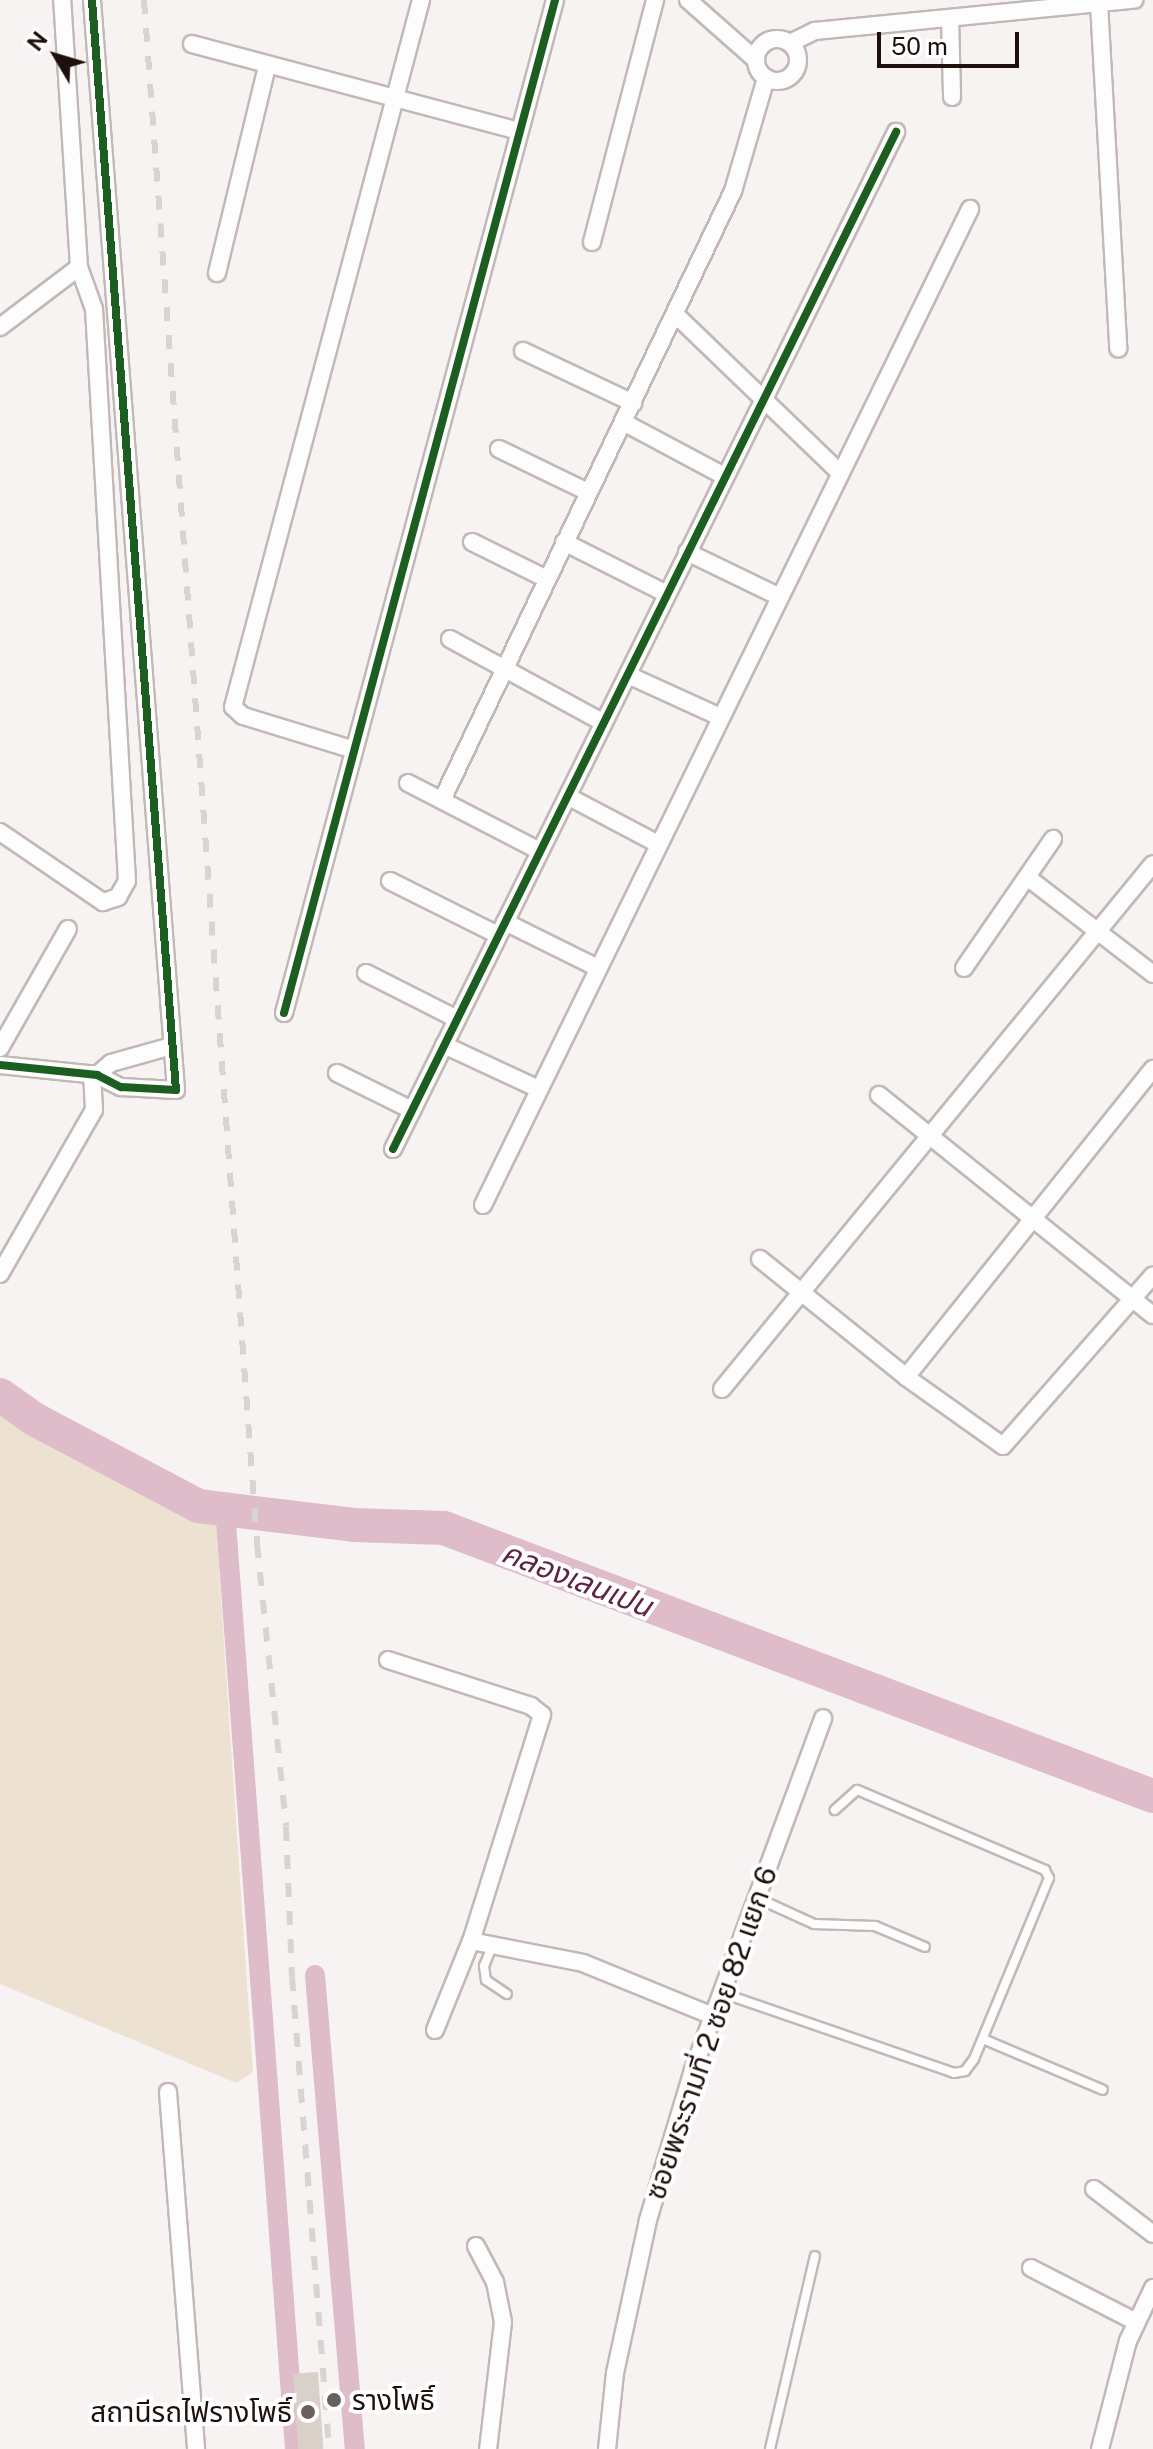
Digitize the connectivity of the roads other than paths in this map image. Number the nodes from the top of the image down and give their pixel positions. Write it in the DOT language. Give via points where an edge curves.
graph roads {
  1 [pos="62,0"];
  2 [pos="92,0"];
  3 [pos="421,0"];
  4 [pos="555,0"];
  5 [pos="655,0"];
  6 [pos="688,0"];
  7 [pos="1134,0"];
  8 [pos="1099,3"];
  9 [pos="950,18"];
  10 [pos="790,43"];
  11 [pos="192,44"];
  12 [pos="756,60"];
  13 [pos="267,67"];
  14 [pos="766,78"];
  15 [pos="952,97"];
  16 [pos="395,99"];
  17 [pos="519,131"];
  18 [pos="896,132"];
  19 [pos="970,209"];
  20 [pos="592,242"];
  21 [pos="79,267"];
  22 [pos="217,273"];
  23 [pos="675,314"];
  24 [pos="0,327"];
  25 [pos="1118,348"];
  26 [pos="523,351"];
  27 [pos="762,398"];
  28 [pos="633,403"];
  29 [pos="623,422"];
  30 [pos="499,449"];
  31 [pos="839,472"];
  32 [pos="724,476"];
  33 [pos="588,492"];
  34 [pos="472,542"];
  35 [pos="564,542"];
  36 [pos="687,552"];
  37 [pos="547,579"];
  38 [pos="667,594"];
  39 [pos="778,596"];
  40 [pos="450,639"];
  41 [pos="506,666"];
  42 [pos="628,675"];
  43 [pos="720,717"];
  44 [pos="604,723"];
  45 [pos="351,749"];
  46 [pos="408,783"];
  47 [pos="569,797"];
  48 [pos="443,798"];
  49 [pos="0,832"];
  50 [pos="1053,839"];
  51 [pos="658,844"];
  52 [pos="540,851"];
  53 [pos="1153,864"];
  54 [pos="1027,877"];
  55 [pos="390,881"];
  56 [pos="502,928"];
  57 [pos="68,929"];
  58 [pos="1099,929"];
  59 [pos="598,968"];
  60 [pos="964,968"];
  61 [pos="366,973"];
  62 [pos="1153,974"];
  63 [pos="284,1013"];
  64 [pos="457,1019"];
  65 [pos="444,1045"];
  66 [pos="172,1046"];
  67 [pos="0,1048"];
  68 [pos="0,1065"];
  69 [pos="1153,1069"];
  70 [pos="337,1073"];
  71 [pos="94,1075"];
  72 [pos="539,1089"];
  73 [pos="879,1095"];
  74 [pos="412,1110"];
  75 [pos="932,1133"];
  76 [pos="393,1149"];
  77 [pos="483,1205"];
  78 [pos="1035,1217"];
  79 [pos="760,1259"];
  80 [pos="0,1274"];
  81 [pos="1153,1275"];
  82 [pos="802,1292"];
  83 [pos="1133,1298"];
  84 [pos="1153,1315"];
  85 [pos="906,1377"];
  86 [pos="722,1389"];
  87 [pos="388,1660"];
  88 [pos="823,1718"];
  89 [pos="835,1810"];
  90 [pos="757,1897"];
  91 [pos="471,1941"];
  92 [pos="494,1943"];
  93 [pos="925,1947"];
  94 [pos="721,1992"];
  95 [pos="507,1994"];
  96 [pos="713,2016"];
  97 [pos="435,2030"];
  98 [pos="983,2039"];
  99 [pos="1103,2090"];
  100 [pos="168,2092"];
  101 [pos="1094,2189"];
  102 [pos="1153,2234"];
  103 [pos="476,2246"];
  104 [pos="815,2256"];
  105 [pos="1031,2268"];
  106 [pos="1153,2288"];
  107 [pos="1136,2322"];
  108 [pos="196,2449"];
  109 [pos="488,2449"];
  110 [pos="607,2449"];
  111 [pos="770,2449"];
  112 [pos="1100,2449"];
  1 -- 21 [label="street"];
  2 -- 66 [label="street"];
  3 -- 16 [label="street"];
  4 -- 17 [label="street"];
  5 -- 20 [label="street"];
  6 -- 12 [label="street"];
  7 -- 8 [label="street"];
  8 -- 9 [label="street"];
  8 -- 25 [label="street"];
  9 -- 10 [label="street" via="815,31"];
  9 -- 15 [label="street"];
  10 -- 12 [label="street" via="764,43"];
  10 -- 14 [label="street" via="799,59 794,73 781,81"];
  11 -- 13 [label="street"];
  12 -- 14 [label="street"];
  13 -- 16 [label="street"];
  13 -- 22 [label="street"];
  14 -- 23 [label="street" via="740,172"];
  16 -- 17 [label="street"];
  16 -- 45 [label="street" via="233,707 243,716"];
  17 -- 45 [label="street"];
  18 -- 27 [label="street"];
  19 -- 31 [label="street"];
  21 -- 24 [label="street"];
  21 -- 49 [label="street" via="94,309 127,881 118,897 103,902"];
  23 -- 27 [label="street"];
  23 -- 28 [label="street"];
  26 -- 28 [label="street"];
  27 -- 31 [label="street"];
  27 -- 32 [label="street"];
  28 -- 29 [label="street"];
  29 -- 32 [label="street"];
  29 -- 33 [label="street"];
  30 -- 33 [label="street"];
  31 -- 39 [label="street"];
  32 -- 36 [label="street"];
  33 -- 35 [label="street"];
  34 -- 37 [label="street"];
  35 -- 37 [label="street"];
  35 -- 38 [label="street"];
  36 -- 38 [label="street"];
  36 -- 39 [label="street"];
  37 -- 41 [label="street"];
  38 -- 42 [label="street"];
  39 -- 43 [label="street"];
  40 -- 41 [label="street"];
  41 -- 44 [label="street"];
  41 -- 48 [label="street"];
  42 -- 43 [label="street"];
  42 -- 44 [label="street"];
  43 -- 51 [label="street"];
  44 -- 47 [label="street"];
  45 -- 63 [label="street"];
  46 -- 48 [label="street"];
  47 -- 51 [label="street"];
  47 -- 52 [label="street"];
  48 -- 52 [label="street"];
  50 -- 54 [label="street"];
  51 -- 59 [label="street"];
  52 -- 56 [label="street"];
  53 -- 58 [label="street"];
  54 -- 58 [label="street"];
  54 -- 60 [label="street"];
  55 -- 56 [label="street"];
  56 -- 59 [label="street"];
  56 -- 64 [label="street"];
  57 -- 67 [label="street"];
  58 -- 62 [label="street"];
  58 -- 75 [label="street"];
  59 -- 72 [label="street"];
  61 -- 64 [label="street"];
  64 -- 65 [label="street"];
  65 -- 72 [label="street"];
  65 -- 74 [label="street"];
  66 -- 71 [label="street" via="111,1063"];
  66 -- 71 [label="street" via="176,1090 121,1087"];
  68 -- 71 [label="street"];
  69 -- 78 [label="street"];
  70 -- 74 [label="street"];
  71 -- 80 [label="street" via="94,1110"];
  72 -- 77 [label="street"];
  73 -- 75 [label="street"];
  74 -- 76 [label="street"];
  75 -- 78 [label="street"];
  75 -- 82 [label="street"];
  78 -- 83 [label="street"];
  78 -- 85 [label="street"];
  79 -- 82 [label="street"];
  81 -- 83 [label="street"];
  82 -- 85 [label="street"];
  82 -- 86 [label="street"];
  83 -- 84 [label="street"];
  83 -- 85 [label="street" via="1003,1446"];
  87 -- 91 [label="street" via="531,1706 542,1715"];
  88 -- 90 [label="street, ซอยพระรามที่ 2 ซอย 82 แยก 6"];
  89 -- 98 [label="lane" via="857,1790 1045,1870 1049,1878"];
  90 -- 93 [label="lane" via="814,1924 875,1926"];
  90 -- 94 [label="street, ซอยพระรามที่ 2 ซอย 82 แยก 6"];
  91 -- 92 [label="street"];
  91 -- 97 [label="street"];
  92 -- 95 [label="lane" via="484,1966 486,1980"];
  92 -- 96 [label="street" via="583,1963"];
  94 -- 96 [label="street, ซอยพระรามที่ 2 ซอย 82 แยก 6"];
  94 -- 98 [label="lane" via="954,2073 965,2071"];
  96 -- 110 [label="street, ซอยพระรามที่ 2 ซอย 82 แยก 6" via="648,2220 615,2373"];
  98 -- 99 [label="lane"];
  100 -- 108 [label="street"];
  101 -- 102 [label="street"];
  103 -- 109 [label="street" via="495,2282 503,2322"];
  104 -- 111 [label="lane"];
  105 -- 107 [label="street"];
  106 -- 107 [label="street"];
  107 -- 112 [label="street"];
}
